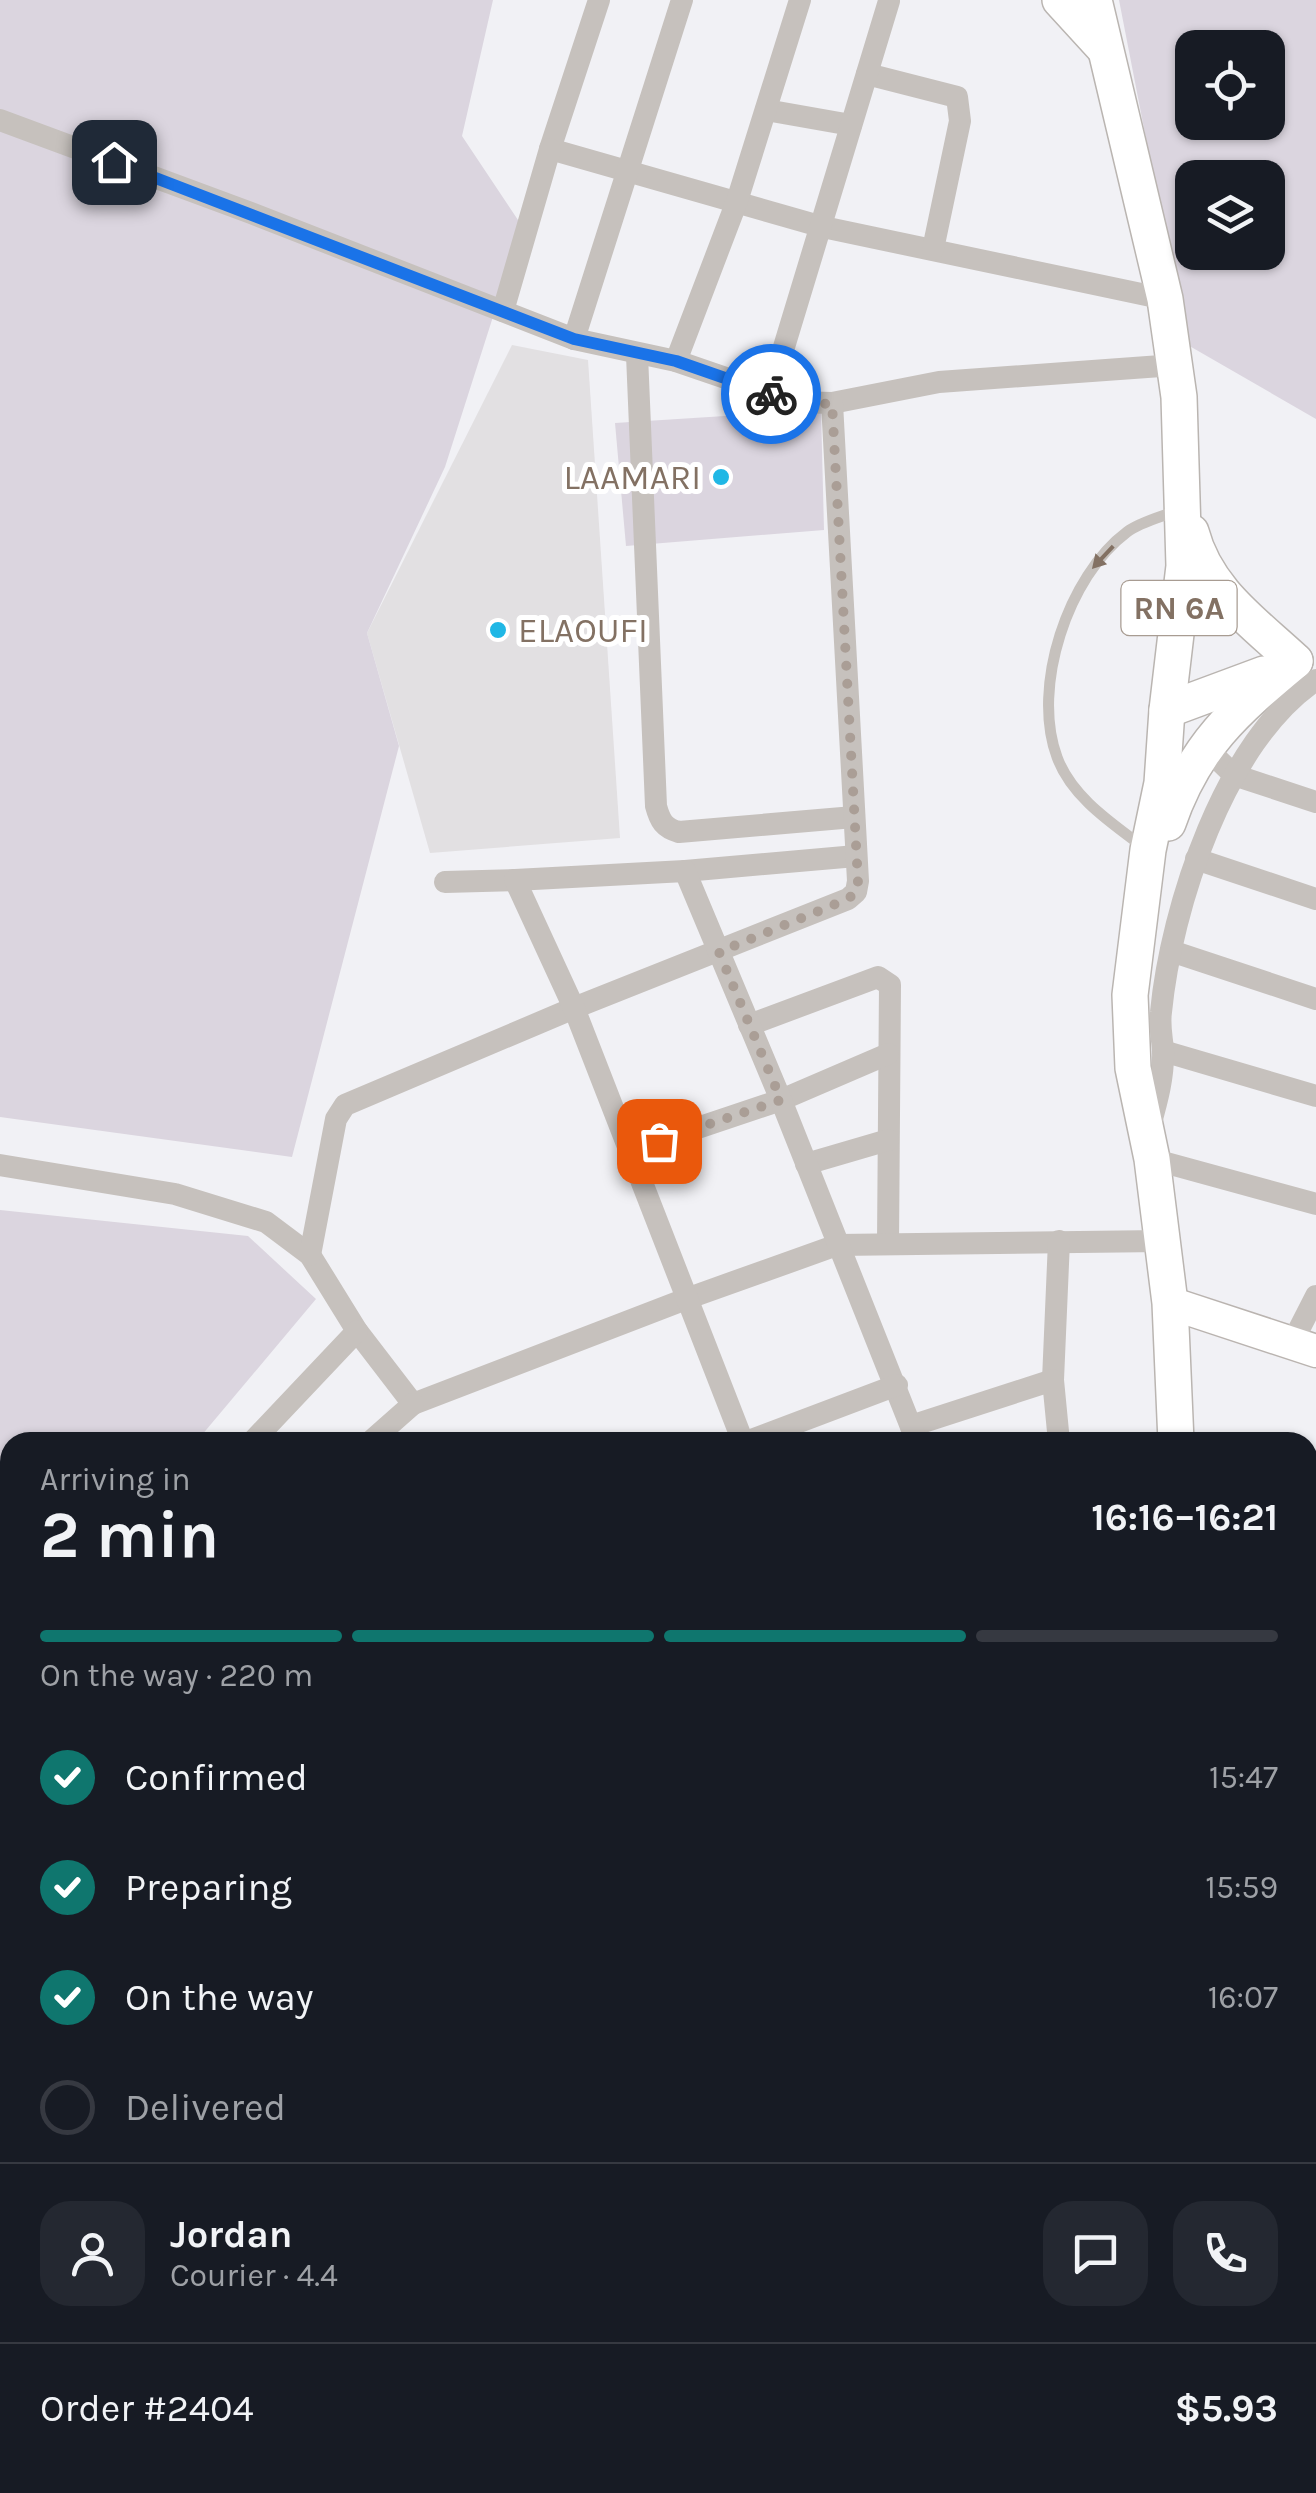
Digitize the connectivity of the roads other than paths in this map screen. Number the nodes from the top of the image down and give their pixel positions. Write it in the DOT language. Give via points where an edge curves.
graph roads {
  1 [pos="599,0"];
  2 [pos="682,0"];
  3 [pos="800,0"];
  4 [pos="1060,0"];
  5 [pos="1094,0"];
  6 [pos="889,1"];
  7 [pos="1104,48"];
  8 [pos="867,74"];
  9 [pos="766,110"];
  10 [pos="0,120"];
  11 [pos="851,125"];
  12 [pos="550,149"];
  13 [pos="626,168"];
  14 [pos="737,202"];
  15 [pos="823,227"];
  16 [pos="934,249"];
  17 [pos="1165,300"];
  18 [pos="503,311"];
  19 [pos="574,339"];
  20 [pos="637,355"];
  21 [pos="676,361"];
  22 [pos="1175,365"];
  23 [pos="770,393"];
  24 [pos="832,403"];
  25 [pos="1185,507"];
  26 [pos="1309,664"];
  27 [pos="1167,710"];
  28 [pos="1205,747"];
  29 [pos="1234,775"];
  30 [pos="1316,802"];
  31 [pos="854,817"];
  32 [pos="1148,850"];
  33 [pos="856,856"];
  34 [pos="1196,859"];
  35 [pos="685,871"];
  36 [pos="515,880"];
  37 [pos="445,882"];
  38 [pos="1316,899"];
  39 [pos="1142,900"];
  40 [pos="1171,951"];
  41 [pos="719,952"];
  42 [pos="1316,999"];
  43 [pos="574,1008"];
  44 [pos="749,1025"];
  45 [pos="1163,1051"];
  46 [pos="888,1054"];
  47 [pos="1316,1096"];
  48 [pos="781,1100"];
  49 [pos="888,1140"];
  50 [pos="1150,1147"];
  51 [pos="629,1152"];
  52 [pos="0,1164"];
  53 [pos="806,1164"];
  54 [pos="1316,1204"];
  55 [pos="1162,1241"];
  56 [pos="1059,1242"];
  57 [pos="888,1243"];
  58 [pos="837,1245"];
  59 [pos="310,1255"];
  60 [pos="1316,1296"];
  61 [pos="686,1299"];
  62 [pos="1170,1303"];
  63 [pos="357,1331"];
  64 [pos="1304,1347"];
  65 [pos="1052,1380"];
  66 [pos="897,1386"];
  67 [pos="413,1404"];
  68 [pos="261,1432"];
  69 [pos="381,1432"];
  70 [pos="741,1432"];
  71 [pos="772,1432"];
  72 [pos="913,1432"];
  73 [pos="919,1432"];
  74 [pos="1058,1432"];
  75 [pos="1176,1432"];
  1 -- 12 [label="street"];
  2 -- 13 [label="street"];
  3 -- 9 [label="street"];
  4 -- 7 [label="main road"];
  5 -- 7 [label="main road, RN 6A"];
  6 -- 8 [label="street"];
  7 -- 17 [label="main road, RN 6A"];
  8 -- 11 [label="street"];
  8 -- 16 [label="street" via="956,97 960,121"];
  9 -- 11 [label="street"];
  9 -- 14 [label="street"];
  10 -- 18 [label="street"];
  11 -- 15 [label="street"];
  12 -- 13 [label="street"];
  12 -- 18 [label="street"];
  13 -- 14 [label="street"];
  13 -- 19 [label="street"];
  14 -- 15 [label="street"];
  14 -- 21 [label="street"];
  15 -- 16 [label="street"];
  15 -- 23 [label="street"];
  16 -- 17 [label="street"];
  17 -- 22 [label="main road, RN 6A"];
  18 -- 19 [label="street"];
  19 -- 20 [label="street"];
  20 -- 21 [label="street"];
  20 -- 31 [label="street" via="660,819 679,832"];
  21 -- 23 [label="street"];
  22 -- 24 [label="street" via="940,382"];
  22 -- 25 [label="main road, RN 6A"];
  23 -- 24 [label="street"];
  24 -- 31 [label="street"];
  25 -- 26 [label="main road" via="1208,576 1233,606"];
  25 -- 27 [label="main road, RN 6A"];
  25 -- 32 [label="lane, one-way" via="1128,531 1092,568 1072,600 1051,682 1057,757 1071,783"];
  26 -- 27 [label="main road"];
  26 -- 28 [label="main road" via="1225,720"];
  26 -- 29 [label="street" via="1300,692"];
  27 -- 32 [label="main road, RN 6A"];
  28 -- 29 [label="street"];
  28 -- 39 [label="main road" via="1173,808"];
  29 -- 30 [label="street"];
  29 -- 34 [label="street"];
  31 -- 33 [label="street"];
  32 -- 39 [label="main road, RN 6A"];
  33 -- 35 [label="street"];
  33 -- 41 [label="street" via="856,892 848,899"];
  34 -- 38 [label="street"];
  34 -- 40 [label="street"];
  35 -- 36 [label="street"];
  35 -- 41 [label="street"];
  36 -- 37 [label="street"];
  36 -- 43 [label="street"];
  39 -- 50 [label="main road" via="1130,996 1133,1068"];
  40 -- 42 [label="street"];
  40 -- 45 [label="street" via="1161,1011"];
  41 -- 43 [label="street"];
  41 -- 44 [label="street"];
  43 -- 51 [label="street"];
  43 -- 59 [label="street" via="345,1105 336,1119"];
  44 -- 46 [label="street" via="878,977 890,985"];
  44 -- 48 [label="street"];
  45 -- 47 [label="street"];
  45 -- 50 [label="street"];
  46 -- 48 [label="street"];
  46 -- 49 [label="street"];
  48 -- 51 [label="street"];
  48 -- 53 [label="street"];
  49 -- 53 [label="street"];
  49 -- 57 [label="street"];
  50 -- 54 [label="street"];
  50 -- 55 [label="main road"];
  51 -- 61 [label="street"];
  52 -- 59 [label="street" via="191,1198 266,1222"];
  53 -- 58 [label="street"];
  55 -- 56 [label="street"];
  55 -- 62 [label="main road"];
  56 -- 57 [label="street"];
  56 -- 65 [label="street"];
  57 -- 58 [label="street"];
  58 -- 61 [label="street"];
  58 -- 66 [label="street"];
  59 -- 63 [label="street"];
  60 -- 64 [label="street"];
  61 -- 67 [label="street"];
  61 -- 70 [label="street"];
  62 -- 64 [label="street"];
  62 -- 75 [label="main road"];
  63 -- 67 [label="street"];
  63 -- 68 [label="street"];
  65 -- 73 [label="street"];
  65 -- 74 [label="street"];
  66 -- 71 [label="street"];
  66 -- 72 [label="street"];
  67 -- 69 [label="street"];
}
